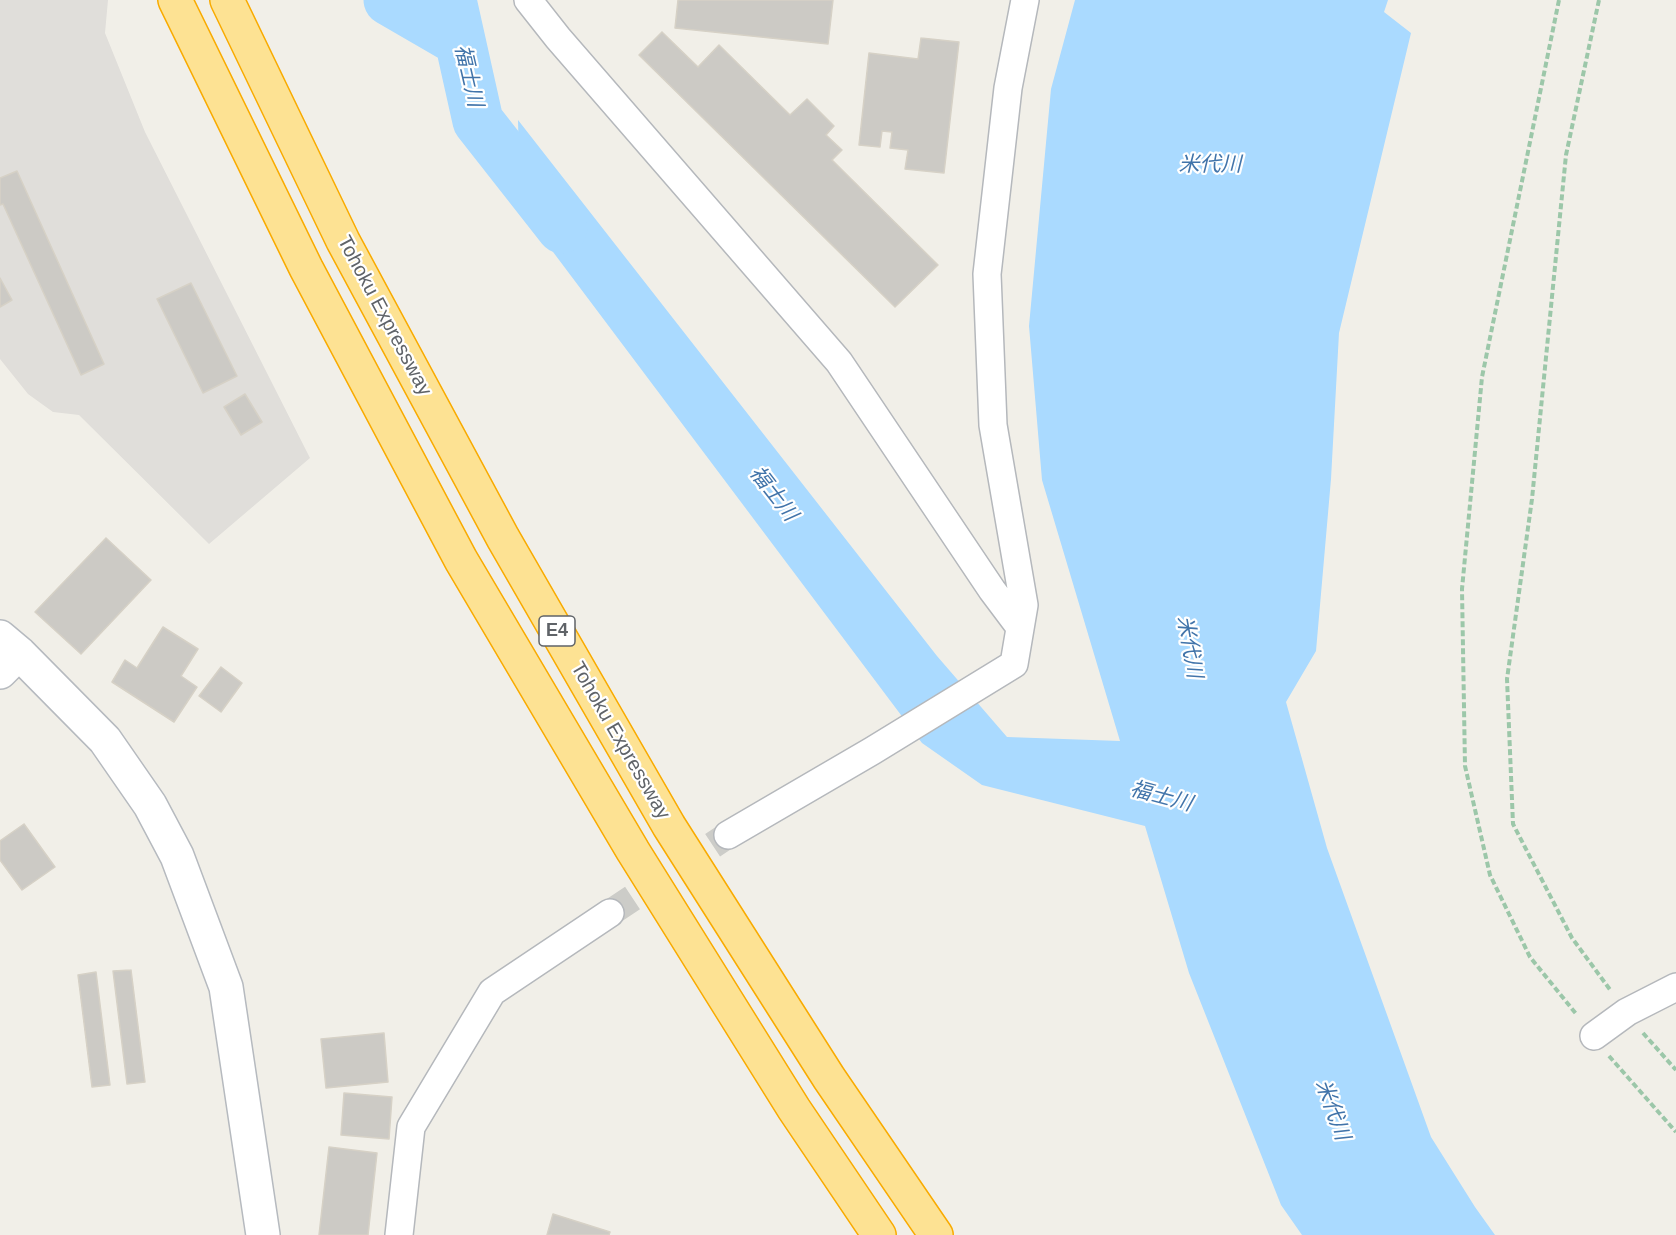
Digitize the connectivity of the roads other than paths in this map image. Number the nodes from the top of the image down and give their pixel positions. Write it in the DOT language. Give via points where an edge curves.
graph roads {
  1 [pos="175,0"];
  2 [pos="227,0"];
  3 [pos="528,0"];
  4 [pos="1025,0"];
  5 [pos="1019,626"];
  6 [pos="6,654"];
  7 [pos="728,835"];
  8 [pos="610,913"];
  9 [pos="1676,987"];
  10 [pos="1594,1036"];
  11 [pos="262,1235"];
  12 [pos="399,1235"];
  13 [pos="879,1235"];
  14 [pos="936,1235"];
  1 -- 13 [label="highway, E4" via="306,268 461,560 633,852 794,1109"];
  2 -- 14 [label="highway, Tohoku Expressway / E4" via="343,241 503,538 669,826 829,1078"];
  3 -- 5 [label="street" via="839,362"];
  4 -- 5 [label="street" via="1008,88 987,274 993,425 1024,605"];
  5 -- 7 [label="street" via="1014,664"];
  6 -- 11 [label="street" via="105,740 150,806 177,856 226,987"];
  8 -- 12 [label="street" via="492,992 411,1127"];
  9 -- 10 [label="street" via="1627,1012"];
}
